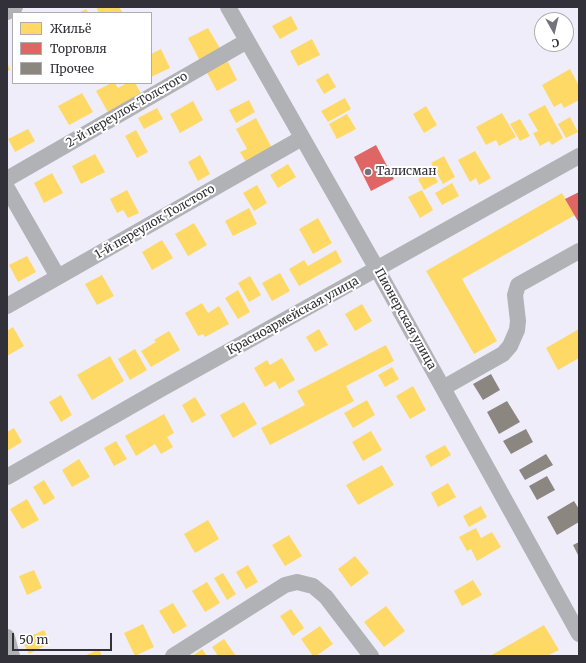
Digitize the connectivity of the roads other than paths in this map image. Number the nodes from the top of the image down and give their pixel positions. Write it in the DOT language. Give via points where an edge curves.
graph roads {
  1 [pos="15,7"];
  2 [pos="228,7"];
  3 [pos="7,12"];
  4 [pos="248,41"];
  5 [pos="302,138"];
  6 [pos="579,156"];
  7 [pos="7,180"];
  8 [pos="7,188"];
  9 [pos="579,251"];
  10 [pos="377,269"];
  11 [pos="58,277"];
  12 [pos="7,306"];
  13 [pos="443,388"];
  14 [pos="7,477"];
  15 [pos="579,634"];
  16 [pos="7,638"];
  17 [pos="12,656"];
  18 [pos="173,656"];
  19 [pos="371,656"];
  1 -- 3 [label="street"];
  2 -- 4 [label="street, Пионерская улица"];
  4 -- 5 [label="street, Пионерская улица"];
  4 -- 7 [label="street, 2-й переулок Толстого"];
  5 -- 10 [label="street, Пионерская улица"];
  5 -- 11 [label="street, 1-й переулок Толстого"];
  6 -- 10 [label="street, Красноармейская улица"];
  8 -- 11 [label="street"];
  9 -- 13 [label="street" via="518,285 515,295 517,330 504,354"];
  10 -- 13 [label="street, Пионерская улица"];
  10 -- 14 [label="street, Красноармейская улица"];
  11 -- 12 [label="street, 1-й переулок Толстого"];
  13 -- 15 [label="street, Пионерская улица"];
  16 -- 17 [label="street"];
  18 -- 19 [label="street" via="285,585 297,582 313,586 326,597"];
}
